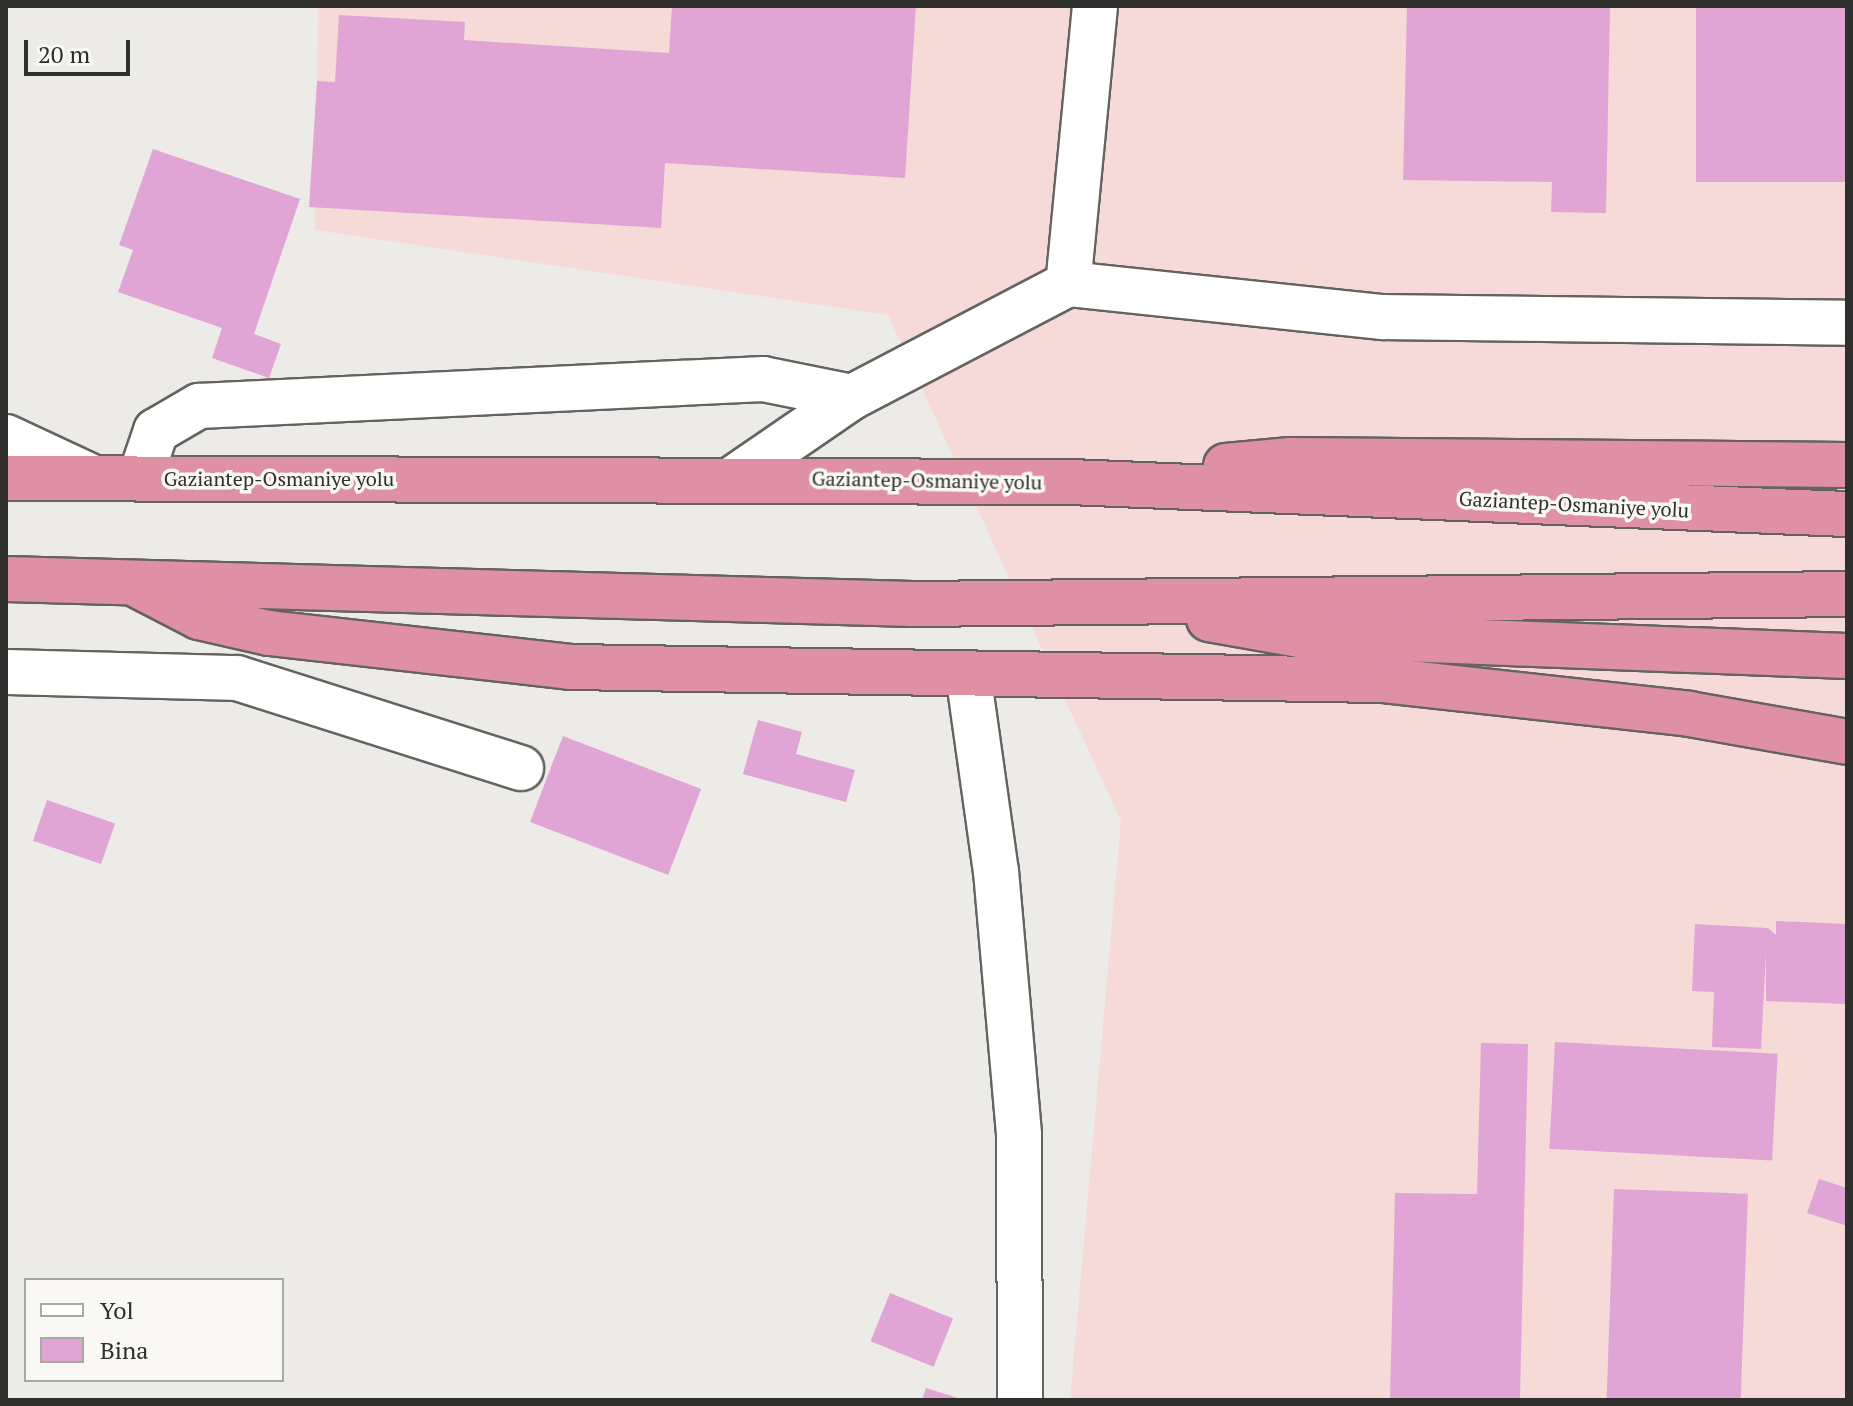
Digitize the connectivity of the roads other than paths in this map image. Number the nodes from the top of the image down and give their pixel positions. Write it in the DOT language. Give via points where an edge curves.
graph roads {
  1 [pos="1095,6"];
  2 [pos="1068,284"];
  3 [pos="1847,323"];
  4 [pos="852,397"];
  5 [pos="6,437"];
  6 [pos="1847,465"];
  7 [pos="6,478"];
  8 [pos="94,478"];
  9 [pos="140,478"];
  10 [pos="734,478"];
  11 [pos="1070,482"];
  12 [pos="1847,514"];
  13 [pos="6,579"];
  14 [pos="130,581"];
  15 [pos="1847,594"];
  16 [pos="1100,599"];
  17 [pos="1847,656"];
  18 [pos="6,672"];
  19 [pos="968,673"];
  20 [pos="1847,742"];
  21 [pos="521,768"];
  22 [pos="1020,1400"];
  1 -- 2 [label="street"];
  2 -- 3 [label="street" via="1382,317"];
  2 -- 4 [label="street"];
  4 -- 9 [label="street" via="763,379 199,406 156,431"];
  4 -- 10 [label="street"];
  5 -- 8 [label="street"];
  6 -- 11 [label="highway" via="1291,460"];
  7 -- 8 [label="highway, Gaziantep-Osmaniye yolu"];
  8 -- 9 [label="highway, Gaziantep-Osmaniye yolu"];
  9 -- 10 [label="highway, Gaziantep-Osmaniye yolu"];
  10 -- 11 [label="highway, Gaziantep-Osmaniye yolu"];
  11 -- 12 [label="highway, Gaziantep-Osmaniye yolu"];
  13 -- 14 [label="highway"];
  14 -- 16 [label="highway" via="913,604"];
  14 -- 19 [label="highway" via="199,617 269,633 570,667"];
  15 -- 16 [label="highway"];
  16 -- 17 [label="highway" via="1300,635"];
  18 -- 21 [label="street" via="237,678"];
  19 -- 20 [label="highway" via="1383,680 1689,714"];
  19 -- 22 [label="street" via="996,871 1019,1135"];
}
